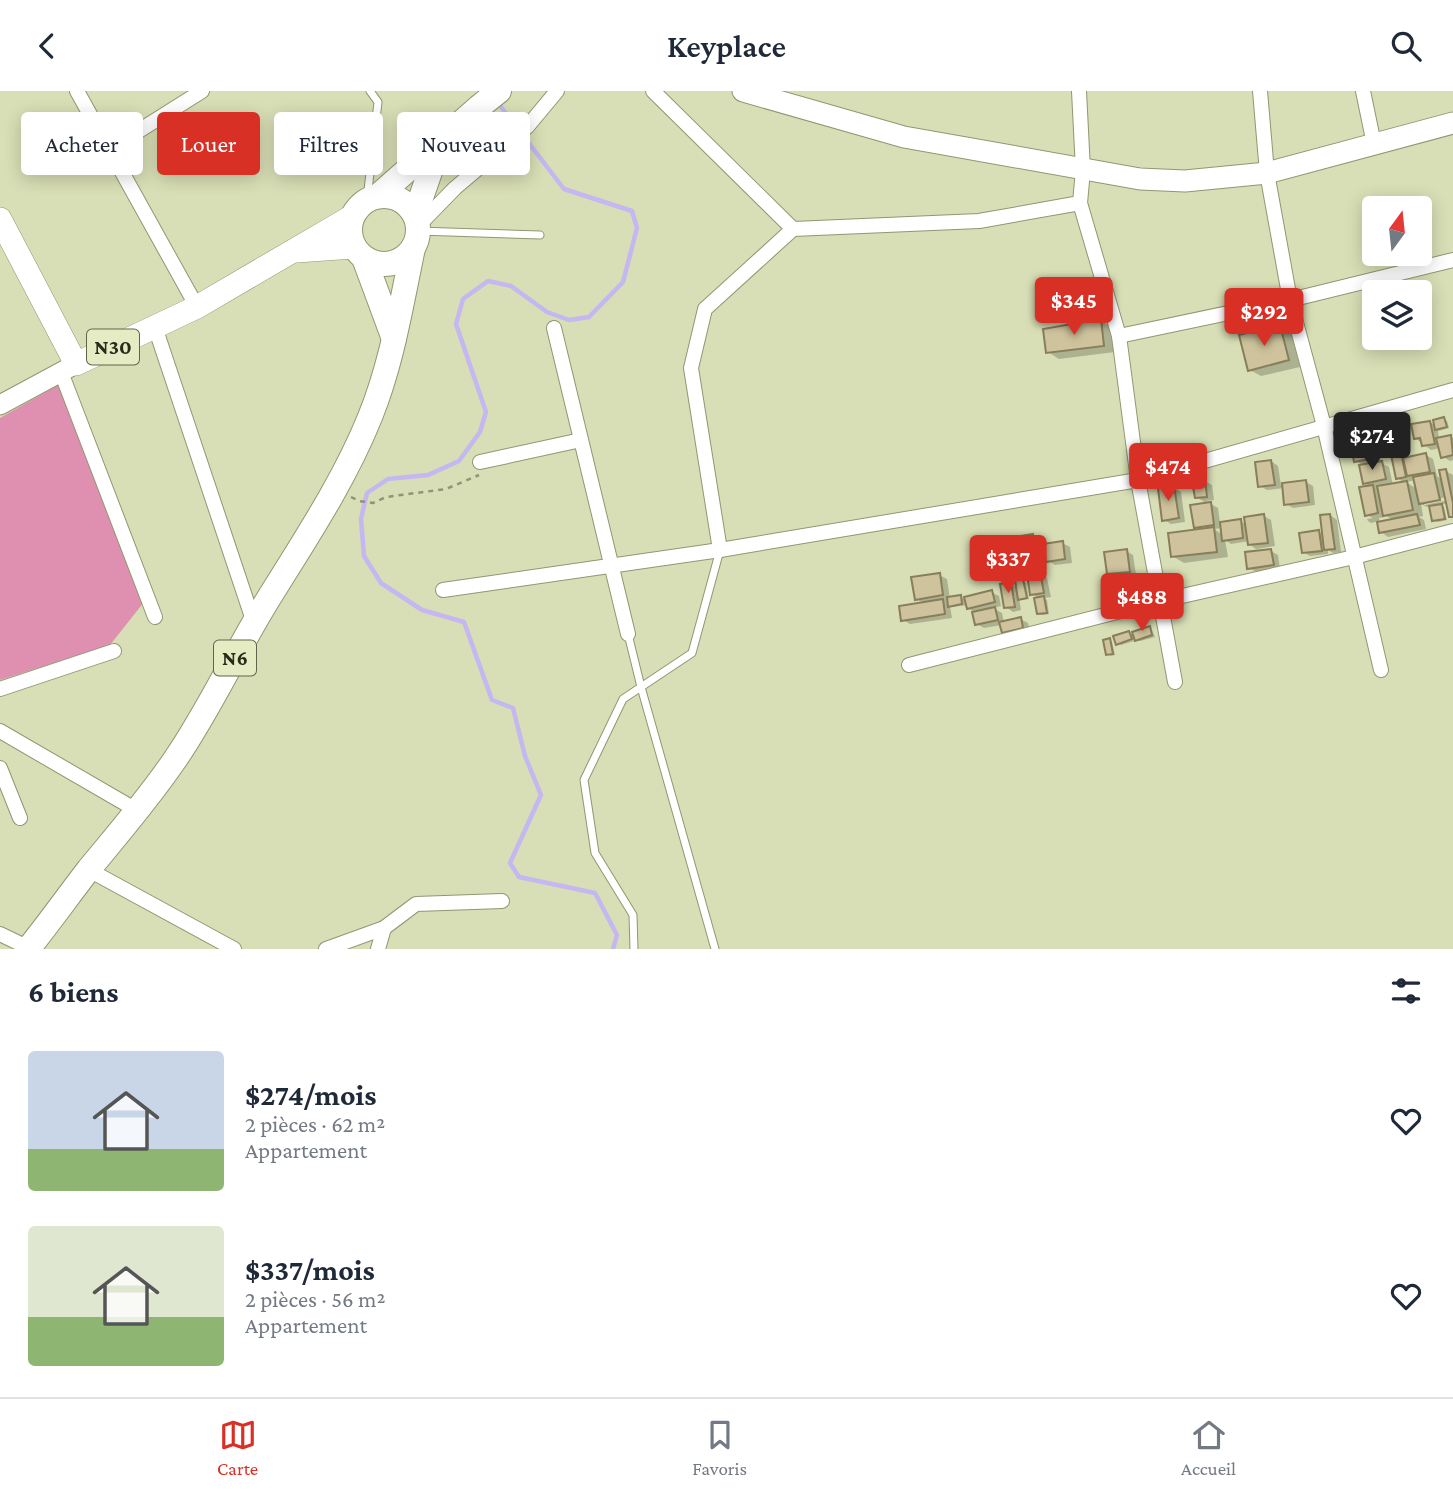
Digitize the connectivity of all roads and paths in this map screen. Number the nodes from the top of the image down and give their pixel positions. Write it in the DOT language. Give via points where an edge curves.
graph roads {
  1 [pos="77,91"];
  2 [pos="202,91"];
  3 [pos="370,91"];
  4 [pos="499,91"];
  5 [pos="557,91"];
  6 [pos="653,91"];
  7 [pos="743,91"];
  8 [pos="1079,91"];
  9 [pos="1260,91"];
  10 [pos="1363,91"];
  11 [pos="89,112"];
  12 [pos="473,112"];
  13 [pos="1453,123"];
  14 [pos="143,128"];
  15 [pos="1374,144"];
  16 [pos="1083,170"];
  17 [pos="1267,173"];
  18 [pos="124,175"];
  19 [pos="400,175"];
  20 [pos="431,175"];
  21 [pos="366,204"];
  22 [pos="1080,204"];
  23 [pos="0,219"];
  24 [pos="793,229"];
  25 [pos="416,230"];
  26 [pos="540,235"];
  27 [pos="294,251"];
  28 [pos="359,252"];
  29 [pos="1453,260"];
  30 [pos="1290,300"];
  31 [pos="197,307"];
  32 [pos="155,327"];
  33 [pos="554,328"];
  34 [pos="1119,336"];
  35 [pos="394,340"];
  36 [pos="69,368"];
  37 [pos="1453,390"];
  38 [pos="0,405"];
  39 [pos="1324,426"];
  40 [pos="581,440"];
  41 [pos="480,462"];
  42 [pos="1138,480"];
  43 [pos="359,501"];
  44 [pos="1453,531"];
  45 [pos="720,550"];
  46 [pos="1354,557"];
  47 [pos="610,565"];
  48 [pos="443,590"];
  49 [pos="1160,601"];
  50 [pos="155,617"];
  51 [pos="254,623"];
  52 [pos="628,635"];
  53 [pos="114,651"];
  54 [pos="909,665"];
  55 [pos="1381,670"];
  56 [pos="1175,682"];
  57 [pos="641,687"];
  58 [pos="0,689"];
  59 [pos="0,731"];
  60 [pos="0,768"];
  61 [pos="138,811"];
  62 [pos="20,818"];
  63 [pos="89,870"];
  64 [pos="502,901"];
  65 [pos="384,927"];
  66 [pos="0,935"];
  67 [pos="28,949"];
  68 [pos="234,949"];
  69 [pos="326,949"];
  70 [pos="378,949"];
  71 [pos="634,949"];
  72 [pos="715,949"];
  1 -- 11 [label="street"];
  2 -- 14 [label="street"];
  3 -- 21 [label="lane" via="378,103"];
  4 -- 12 [label="highway, N6"];
  5 -- 25 [label="street" via="527,127 455,188"];
  6 -- 24 [label="street"];
  7 -- 16 [label="main road" via="904,137"];
  8 -- 16 [label="street"];
  9 -- 17 [label="street"];
  10 -- 15 [label="street"];
  13 -- 15 [label="main road"];
  15 -- 17 [label="main road"];
  16 -- 17 [label="main road" via="1185,181"];
  16 -- 22 [label="street"];
  17 -- 30 [label="street"];
  18 -- 31 [label="street"];
  19 -- 21 [label="highway, N6"];
  20 -- 25 [label="highway, N6"];
  21 -- 25 [label="highway" via="390,196 400,199 409,206"];
  21 -- 27 [label="main road, N30"];
  21 -- 28 [label="highway" via="349,227 349,237"];
  22 -- 24 [label="street" via="979,221"];
  22 -- 34 [label="street"];
  23 -- 36 [label="main road, N30"];
  24 -- 45 [label="street" via="705,309 691,367"];
  25 -- 26 [label="lane"];
  25 -- 28 [label="highway" via="407,255 394,263 378,264"];
  25 -- 35 [label="highway, N6"];
  27 -- 28 [label="main road, N30"];
  27 -- 31 [label="main road, N30"];
  28 -- 35 [label="highway"];
  29 -- 30 [label="street"];
  30 -- 34 [label="street"];
  30 -- 39 [label="street"];
  31 -- 32 [label="main road, N30"];
  32 -- 36 [label="main road, N30"];
  32 -- 51 [label="street"];
  33 -- 40 [label="street"];
  34 -- 42 [label="street"];
  35 -- 51 [label="highway, N6" via="354,454"];
  36 -- 38 [label="street"];
  36 -- 50 [label="street"];
  37 -- 39 [label="street"];
  39 -- 42 [label="street"];
  39 -- 46 [label="street"];
  40 -- 41 [label="street"];
  40 -- 47 [label="street"];
  41 -- 43 [label="path" via="479,475 446,489 373,503"];
  42 -- 45 [label="street"];
  42 -- 49 [label="street"];
  44 -- 46 [label="street"];
  45 -- 47 [label="street"];
  45 -- 57 [label="lane" via="692,653"];
  46 -- 49 [label="street"];
  46 -- 55 [label="street"];
  47 -- 48 [label="street"];
  47 -- 52 [label="street"];
  49 -- 54 [label="street"];
  49 -- 56 [label="street"];
  51 -- 61 [label="highway, N6" via="204,713"];
  52 -- 57 [label="lane"];
  53 -- 58 [label="street"];
  57 -- 71 [label="lane" via="623,699 584,780 595,853 634,915"];
  57 -- 72 [label="lane"];
  59 -- 61 [label="street"];
  60 -- 62 [label="street"];
  61 -- 63 [label="highway, N6"];
  63 -- 67 [label="highway, N6"];
  63 -- 68 [label="street"];
  64 -- 65 [label="street" via="416,904"];
  65 -- 69 [label="street"];
  65 -- 70 [label="street"];
  66 -- 67 [label="street"];
}
